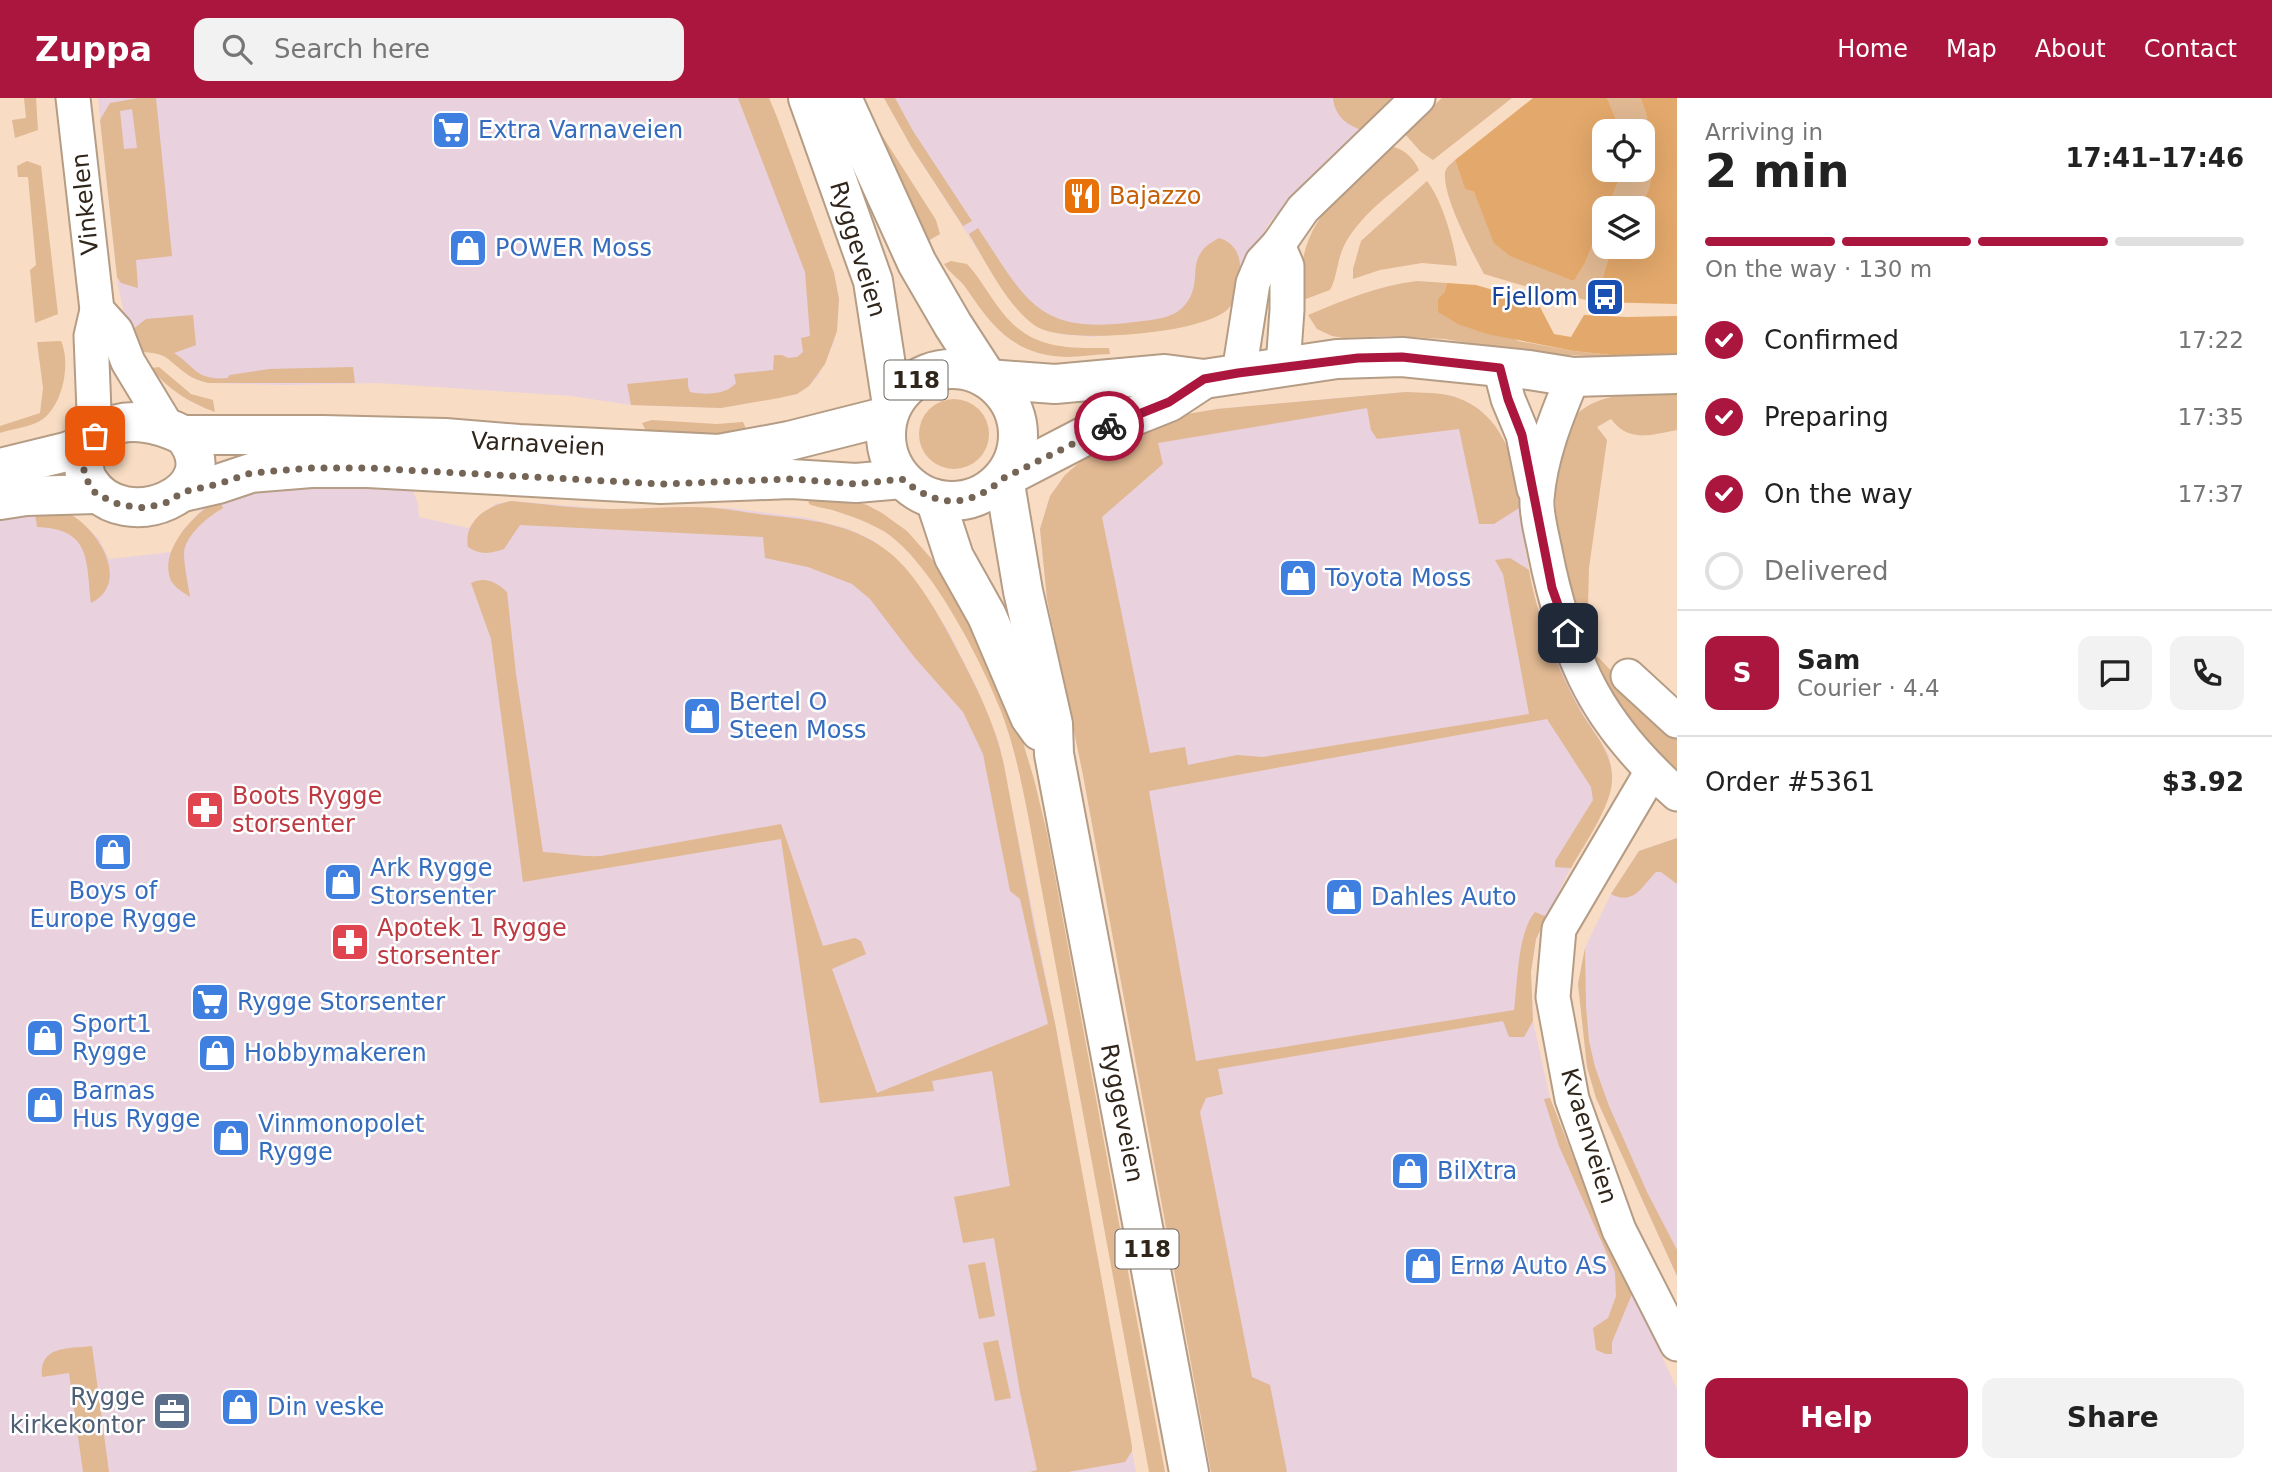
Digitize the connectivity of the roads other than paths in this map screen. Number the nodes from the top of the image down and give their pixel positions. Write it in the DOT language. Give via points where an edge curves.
graph roads {
  1 [pos="73,98"];
  2 [pos="808,98"];
  3 [pos="842,98"];
  4 [pos="1418,98"];
  5 [pos="1278,245"];
  6 [pos="97,310"];
  7 [pos="1283,366"];
  8 [pos="1500,368"];
  9 [pos="1677,374"];
  10 [pos="1221,376"];
  11 [pos="1573,377"];
  12 [pos="988,379"];
  13 [pos="890,410"];
  14 [pos="176,431"];
  15 [pos="91,440"];
  16 [pos="0,468"];
  17 [pos="1004,478"];
  18 [pos="902,479"];
  19 [pos="183,492"];
  20 [pos="96,494"];
  21 [pos="935,499"];
  22 [pos="0,500"];
  23 [pos="1537,502"];
  24 [pos="1628,676"];
  25 [pos="1677,721"];
  26 [pos="1054,754"];
  27 [pos="1652,771"];
  28 [pos="1677,794"];
  29 [pos="1677,1344"];
  30 [pos="1189,1472"];
  1 -- 6 [label="street, Vinkelen"];
  2 -- 13 [label="street, Ryggeveien / 118" via="873,281"];
  3 -- 12 [label="street, Ryggeveien / 118" via="918,263"];
  4 -- 5 [label="street" via="1303,209"];
  5 -- 7 [label="street" via="1287,266"];
  5 -- 10 [label="street" via="1262,262"];
  6 -- 14 [label="street" via="116,331 128,362"];
  6 -- 15 [label="street, Vinkelen" via="91,336"];
  7 -- 8 [label="street" via="1402,357"];
  7 -- 10 [label="street"];
  8 -- 11 [label="street"];
  8 -- 23 [label="street"];
  9 -- 11 [label="street"];
  10 -- 12 [label="street" via="1165,374 1055,384"];
  10 -- 17 [label="street" via="1089,434"];
  11 -- 23 [label="street" via="1543,461"];
  12 -- 13 [label="street, 118" via="968,370 945,368 924,374 906,387"];
  12 -- 17 [label="street, 118" via="1005,394 1016,414 1015,458"];
  13 -- 14 [label="street, Varnaveien" via="789,441 719,454 445,438"];
  13 -- 18 [label="street, 118" via="887,450"];
  14 -- 15 [label="street, Varnaveien" via="133,422 111,425"];
  14 -- 19 [label="street" via="190,442 194,454 194,475"];
  15 -- 16 [label="street, Varnaveien" via="66,452"];
  15 -- 20 [label="street" via="83,463 85,477"];
  17 -- 21 [label="street" via="972,499"];
  17 -- 26 [label="street, Ryggeveien / 118" via="1053,724"];
  18 -- 19 [label="street, Varnaveien" via="856,484 791,479 662,484 311,468 251,473"];
  18 -- 21 [label="street"];
  19 -- 20 [label="street, Varnaveien" via="145,508 120,505"];
  20 -- 22 [label="street, Varnaveien"];
  21 -- 26 [label="street, Ryggeveien / 118" via="954,557 987,616 1030,718"];
  23 -- 27 [label="street" via="1552,588 1585,678"];
  24 -- 25 [label="street"];
  26 -- 30 [label="street, Ryggeveien / 118"];
  27 -- 28 [label="street"];
  27 -- 29 [label="street, Kvaenveien" via="1559,929 1553,997 1572,1099 1586,1139 1619,1230"];
}
